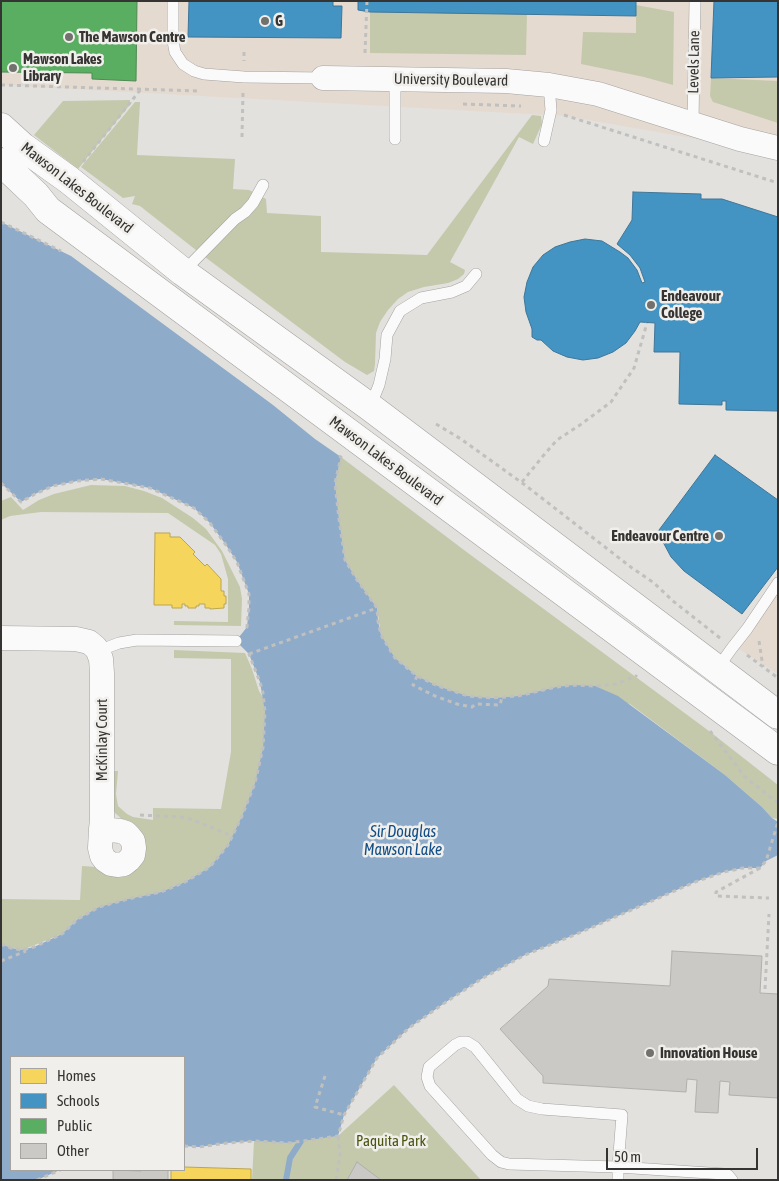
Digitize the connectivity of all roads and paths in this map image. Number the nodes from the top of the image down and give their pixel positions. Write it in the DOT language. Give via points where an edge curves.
graph roads {
  1 [pos="173,1"];
  2 [pos="367,1"];
  3 [pos="695,1"];
  4 [pos="365,53"];
  5 [pos="324,78"];
  6 [pos="395,79"];
  7 [pos="549,85"];
  8 [pos="141,89"];
  9 [pos="693,123"];
  10 [pos="1,127"];
  11 [pos="395,139"];
  12 [pos="544,141"];
  13 [pos="778,148"];
  14 [pos="1,162"];
  15 [pos="78,169"];
  16 [pos="1,185"];
  17 [pos="263,185"];
  18 [pos="48,210"];
  19 [pos="1,222"];
  20 [pos="62,252"];
  21 [pos="183,272"];
  22 [pos="476,274"];
  23 [pos="647,323"];
  24 [pos="370,407"];
  25 [pos="334,452"];
  26 [pos="522,482"];
  27 [pos="1,484"];
  28 [pos="778,583"];
  29 [pos="377,608"];
  30 [pos="1,638"];
  31 [pos="236,641"];
  32 [pos="98,651"];
  33 [pos="249,654"];
  34 [pos="716,669"];
  35 [pos="418,676"];
  36 [pos="643,681"];
  37 [pos="502,697"];
  38 [pos="778,715"];
  39 [pos="709,731"];
  40 [pos="778,752"];
  41 [pos="778,803"];
  42 [pos="778,822"];
  43 [pos="101,829"];
  44 [pos="760,868"];
  45 [pos="769,898"];
  46 [pos="768,914"];
  47 [pos="1,944"];
  48 [pos="34,948"];
  49 [pos="1,961"];
  50 [pos="765,989"];
  51 [pos="324,1076"];
  52 [pos="344,1115"];
  53 [pos="338,1136"];
  54 [pos="185,1146"];
  55 [pos="618,1167"];
  56 [pos="58,1171"];
  57 [pos="37,1180"];
  58 [pos="336,1180"];
  59 [pos="618,1180"];
  60 [pos="732,1180"];
  1 -- 5 [label="lane, University Boulevard" via="176,52 183,64 194,71 234,76"];
  2 -- 4 [label="path"];
  3 -- 9 [label="lane, Levels Lane"];
  5 -- 6 [label="street, University Boulevard"];
  6 -- 7 [label="street, University Boulevard"];
  6 -- 11 [label="lane"];
  7 -- 9 [label="street, University Boulevard" via="598,94"];
  7 -- 12 [label="lane" via="551,110"];
  8 -- 15 [label="path"];
  9 -- 13 [label="street, University Boulevard"];
  10 -- 21 [label="street, Mawson Lakes Boulevard"];
  14 -- 18 [label="street, Mawson Lakes Boulevard"];
  16 -- 18 [label="street"];
  17 -- 21 [label="lane" via="245,212"];
  18 -- 40 [label="street, Mawson Lakes Boulevard"];
  19 -- 20 [label="path"];
  21 -- 24 [label="street, Mawson Lakes Boulevard"];
  22 -- 24 [label="lane" via="466,286 421,298 400,311 387,335 379,385"];
  23 -- 26 [label="path" via="634,368 611,402 557,440"];
  24 -- 34 [label="street, Mawson Lakes Boulevard"];
  25 -- 29 [label="path" via="341,457 335,483 345,560"];
  27 -- 31 [label="path" via="21,502 54,486 101,479 150,488 194,508 210,523 237,562 249,594 246,627"];
  28 -- 34 [label="lane"];
  29 -- 33 [label="path"];
  29 -- 35 [label="path" via="381,635 395,658"];
  30 -- 32 [label="street" via="76,639 89,642"];
  31 -- 32 [label="lane" via="137,640"];
  31 -- 33 [label="path"];
  32 -- 43 [label="street, McKinlay Court" via="102,673"];
  33 -- 48 [label="path" via="263,693 263,748 255,783 228,845 210,867 185,882 162,892 99,907 78,919 62,934"];
  34 -- 38 [label="street, Mawson Lakes Boulevard"];
  35 -- 37 [label="path" via="468,696"];
  35 -- 37 [label="path" via="413,685 457,704 472,707 476,704 500,705"];
  36 -- 37 [label="path" via="636,676 616,684 556,687"];
  39 -- 41 [label="path" via="745,777"];
  42 -- 44 [label="path" via="766,861"];
  44 -- 45 [label="path" via="716,892 716,896"];
  44 -- 52 [label="path" via="724,872 695,882 525,955 483,978 409,1028 377,1058"];
  46 -- 50 [label="path"];
  47 -- 48 [label="path" via="22,950"];
  48 -- 49 [label="path"];
  51 -- 52 [label="path" via="315,1106"];
  52 -- 53 [label="path"];
  53 -- 54 [label="path" via="289,1143 227,1142"];
  53 -- 58 [label="path" via="340,1155"];
  55 -- 55 [label="lane" via="501,1162 430,1086 427,1077 430,1067 455,1045 467,1042 475,1047 517,1099 528,1106 622,1115"];
  55 -- 59 [label="lane"];
  55 -- 60 [label="lane" via="724,1174"];
  56 -- 57 [label="path"];
}
